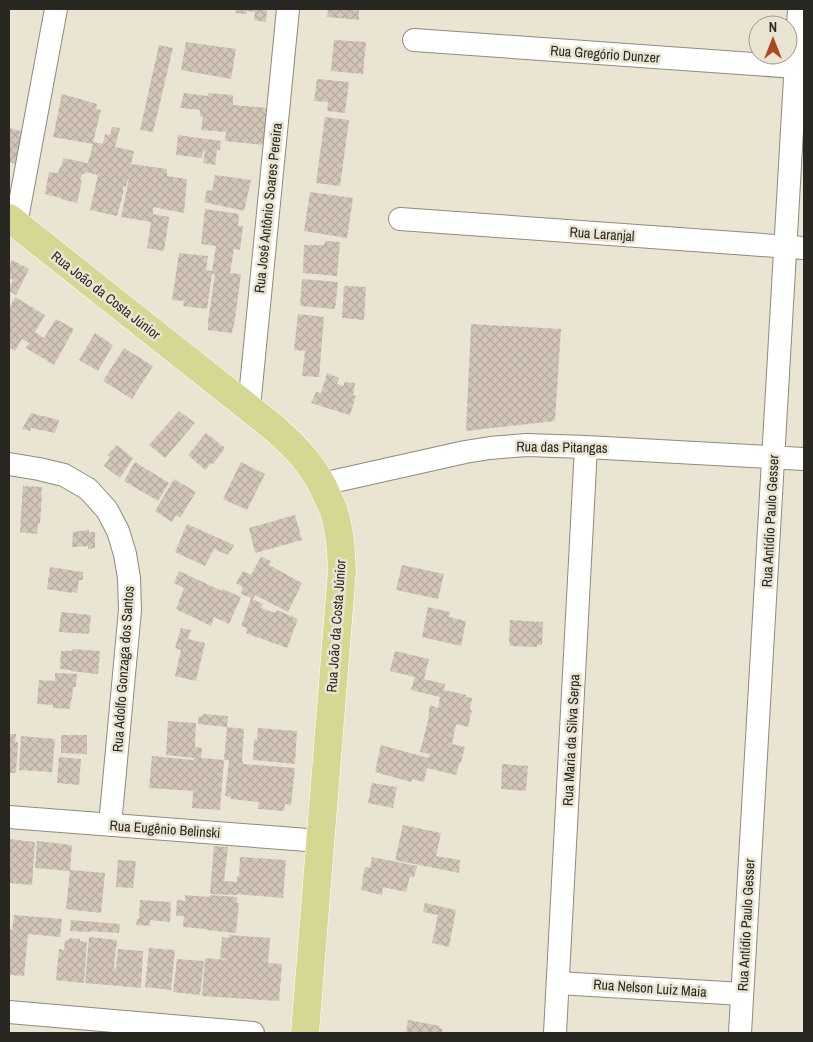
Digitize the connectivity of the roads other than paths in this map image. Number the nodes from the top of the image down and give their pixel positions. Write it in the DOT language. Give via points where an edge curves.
graph roads {
  1 [pos="56,9"];
  2 [pos="288,9"];
  3 [pos="799,9"];
  4 [pos="414,40"];
  5 [pos="796,68"];
  6 [pos="400,220"];
  7 [pos="12,221"];
  8 [pos="795,248"];
  9 [pos="249,408"];
  10 [pos="586,447"];
  11 [pos="773,457"];
  12 [pos="804,459"];
  13 [pos="9,464"];
  14 [pos="322,484"];
  15 [pos="9,817"];
  16 [pos="110,825"];
  17 [pos="320,841"];
  18 [pos="558,983"];
  19 [pos="742,994"];
  20 [pos="9,1012"];
  21 [pos="253,1033"];
  22 [pos="305,1033"];
  23 [pos="555,1033"];
  24 [pos="740,1033"];
  1 -- 7 [label="street"];
  2 -- 9 [label="street, Rua José Antônio Soares Pereira"];
  3 -- 5 [label="street, Rua Antídio Paulo Gesser"];
  4 -- 5 [label="street, Rua Gregório Dunzer"];
  5 -- 8 [label="street, Rua Antídio Paulo Gesser"];
  6 -- 8 [label="street, Rua Laranjal"];
  7 -- 9 [label="main road, Rua João da Costa Júnior"];
  8 -- 11 [label="street, Rua Antídio Paulo Gesser"];
  9 -- 14 [label="main road, Rua João da Costa Júnior" via="296,447"];
  10 -- 11 [label="street, Rua das Pitangas"];
  10 -- 14 [label="street, Rua das Pitangas" via="526,445 490,448"];
  10 -- 18 [label="street, Rua Maria da Silva Serpa"];
  11 -- 12 [label="street, Rua das Pitangas"];
  11 -- 19 [label="street, Rua Antídio Paulo Gesser"];
  13 -- 16 [label="street, Rua Adolfo Gonzaga dos Santos" via="64,475 88,489 107,510 125,554 130,610"];
  14 -- 17 [label="main road, Rua João da Costa Júnior" via="334,511 342,570"];
  15 -- 16 [label="street, Rua Eugênio Belinski"];
  16 -- 17 [label="street, Rua Eugênio Belinski"];
  17 -- 22 [label="main road, Rua João da Costa Júnior"];
  18 -- 19 [label="street, Rua Nelson Luiz Maia"];
  18 -- 23 [label="street, Rua Maria da Silva Serpa"];
  19 -- 24 [label="street, Rua Antídio Paulo Gesser"];
  20 -- 21 [label="street"];
}
